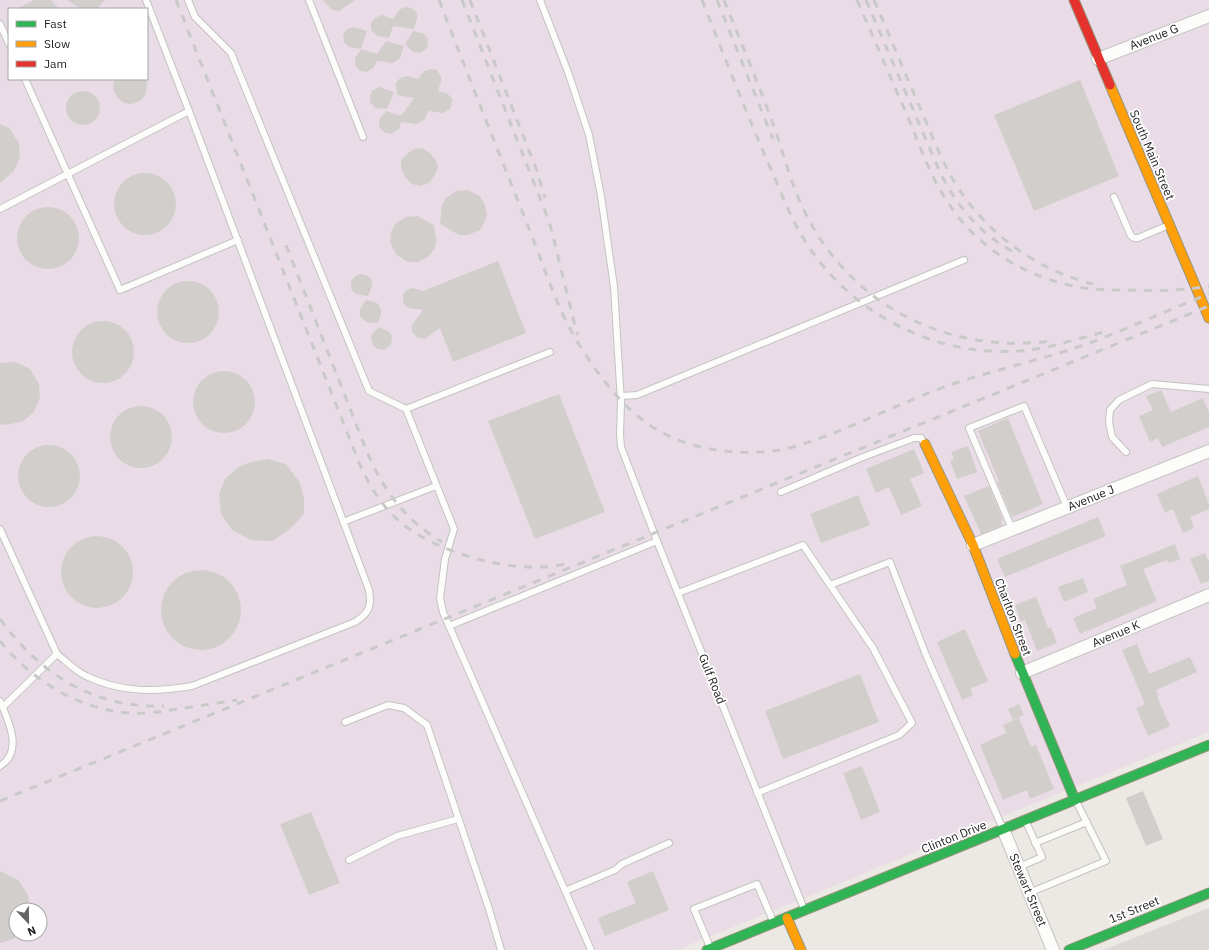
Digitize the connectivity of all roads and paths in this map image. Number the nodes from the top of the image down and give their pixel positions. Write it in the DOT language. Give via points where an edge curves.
graph roads {
  1 [pos="146,0"];
  2 [pos="188,0"];
  3 [pos="309,0"];
  4 [pos="540,0"];
  5 [pos="1074,0"];
  6 [pos="1209,16"];
  7 [pos="0,24"];
  8 [pos="8,42"];
  9 [pos="1098,59"];
  10 [pos="25,80"];
  11 [pos="189,111"];
  12 [pos="363,137"];
  13 [pos="67,175"];
  14 [pos="1114,197"];
  15 [pos="0,209"];
  16 [pos="1168,225"];
  17 [pos="238,240"];
  18 [pos="964,260"];
  19 [pos="1209,318"];
  20 [pos="550,352"];
  21 [pos="1209,389"];
  22 [pos="621,396"];
  23 [pos="406,409"];
  24 [pos="925,444"];
  25 [pos="1209,451"];
  26 [pos="1126,452"];
  27 [pos="436,486"];
  28 [pos="781,492"];
  29 [pos="1067,507"];
  30 [pos="343,522"];
  31 [pos="0,529"];
  32 [pos="1012,529"];
  33 [pos="657,541"];
  34 [pos="973,545"];
  35 [pos="830,585"];
  36 [pos="678,593"];
  37 [pos="1209,595"];
  38 [pos="449,626"];
  39 [pos="57,654"];
  40 [pos="1022,673"];
  41 [pos="0,701"];
  42 [pos="3,707"];
  43 [pos="345,722"];
  44 [pos="1208,747"];
  45 [pos="0,766"];
  46 [pos="757,793"];
  47 [pos="1075,800"];
  48 [pos="458,819"];
  49 [pos="1025,820"];
  50 [pos="1086,822"];
  51 [pos="1003,829"];
  52 [pos="1035,843"];
  53 [pos="669,844"];
  54 [pos="349,860"];
  55 [pos="1019,868"];
  56 [pos="565,891"];
  57 [pos="1029,893"];
  58 [pos="1209,893"];
  59 [pos="804,911"];
  60 [pos="787,918"];
  61 [pos="774,923"];
  62 [pos="710,949"];
  63 [pos="501,950"];
  64 [pos="591,950"];
  65 [pos="801,950"];
  66 [pos="1053,950"];
  67 [pos="1069,950"];
  1 -- 11 [label="lane"];
  2 -- 23 [label="lane" via="195,17 231,53 369,391"];
  3 -- 12 [label="lane"];
  4 -- 22 [label="lane, Gulf Road" via="589,135 614,287"];
  5 -- 9 [label="street, South Main Street"];
  6 -- 9 [label="street, Avenue G"];
  7 -- 8 [label="lane"];
  9 -- 16 [label="street, South Main Street"];
  10 -- 13 [label="lane"];
  11 -- 13 [label="lane"];
  11 -- 17 [label="lane"];
  13 -- 15 [label="lane"];
  13 -- 17 [label="lane" via="120,290"];
  14 -- 16 [label="lane" via="1134,238"];
  16 -- 19 [label="street, South Main Street"];
  17 -- 30 [label="lane"];
  18 -- 22 [label="lane" via="638,395"];
  20 -- 23 [label="lane"];
  21 -- 26 [label="lane" via="1152,384 1119,400 1110,410 1108,422 1112,437"];
  22 -- 33 [label="lane, Gulf Road" via="621,447"];
  23 -- 27 [label="lane"];
  24 -- 28 [label="lane" via="921,438 914,438"];
  24 -- 34 [label="street, Charlton Street"];
  25 -- 29 [label="street, Avenue J"];
  27 -- 30 [label="lane"];
  27 -- 38 [label="lane" via="454,529 445,559 440,598"];
  29 -- 32 [label="street, Avenue J"];
  29 -- 32 [label="lane" via="1024,406 1011,411 969,428"];
  30 -- 39 [label="lane" via="370,598 369,608 364,616 355,622 192,686 164,690 136,690 109,685 85,676"];
  31 -- 39 [label="lane"];
  32 -- 34 [label="street, Avenue J"];
  33 -- 36 [label="lane, Gulf Road"];
  33 -- 38 [label="lane"];
  34 -- 40 [label="street, Charlton Street"];
  35 -- 36 [label="lane" via="803,545"];
  35 -- 46 [label="lane" via="873,648 912,724 899,735"];
  35 -- 51 [label="lane" via="890,562 926,654"];
  36 -- 46 [label="lane, Gulf Road"];
  37 -- 40 [label="street, Avenue K"];
  38 -- 56 [label="lane"];
  39 -- 42 [label="lane"];
  40 -- 47 [label="street, Charlton Street"];
  41 -- 42 [label="lane"];
  42 -- 45 [label="lane" via="10,726 12,747 10,756"];
  43 -- 48 [label="lane" via="388,705 404,708 427,724"];
  44 -- 47 [label="street, Clinton Drive"];
  46 -- 59 [label="lane, Gulf Road"];
  47 -- 49 [label="street, Clinton Drive"];
  47 -- 50 [label="lane"];
  48 -- 54 [label="lane" via="397,836"];
  48 -- 63 [label="lane"];
  49 -- 51 [label="street, Clinton Drive"];
  49 -- 52 [label="lane"];
  50 -- 52 [label="lane"];
  50 -- 57 [label="lane" via="1106,861"];
  51 -- 55 [label="street, Stewart Street"];
  51 -- 59 [label="street, Clinton Drive"];
  52 -- 55 [label="lane" via="1042,857"];
  53 -- 56 [label="lane"];
  55 -- 57 [label="street, Stewart Street"];
  56 -- 64 [label="lane"];
  57 -- 66 [label="street, Stewart Street"];
  58 -- 67 [label="street, 1st Street"];
  59 -- 60 [label="street, Clinton Drive"];
  60 -- 61 [label="street, Clinton Drive"];
  60 -- 65 [label="street"];
  61 -- 62 [label="street, Clinton Drive"];
  61 -- 62 [label="lane" via="757,884 694,909"];
}
